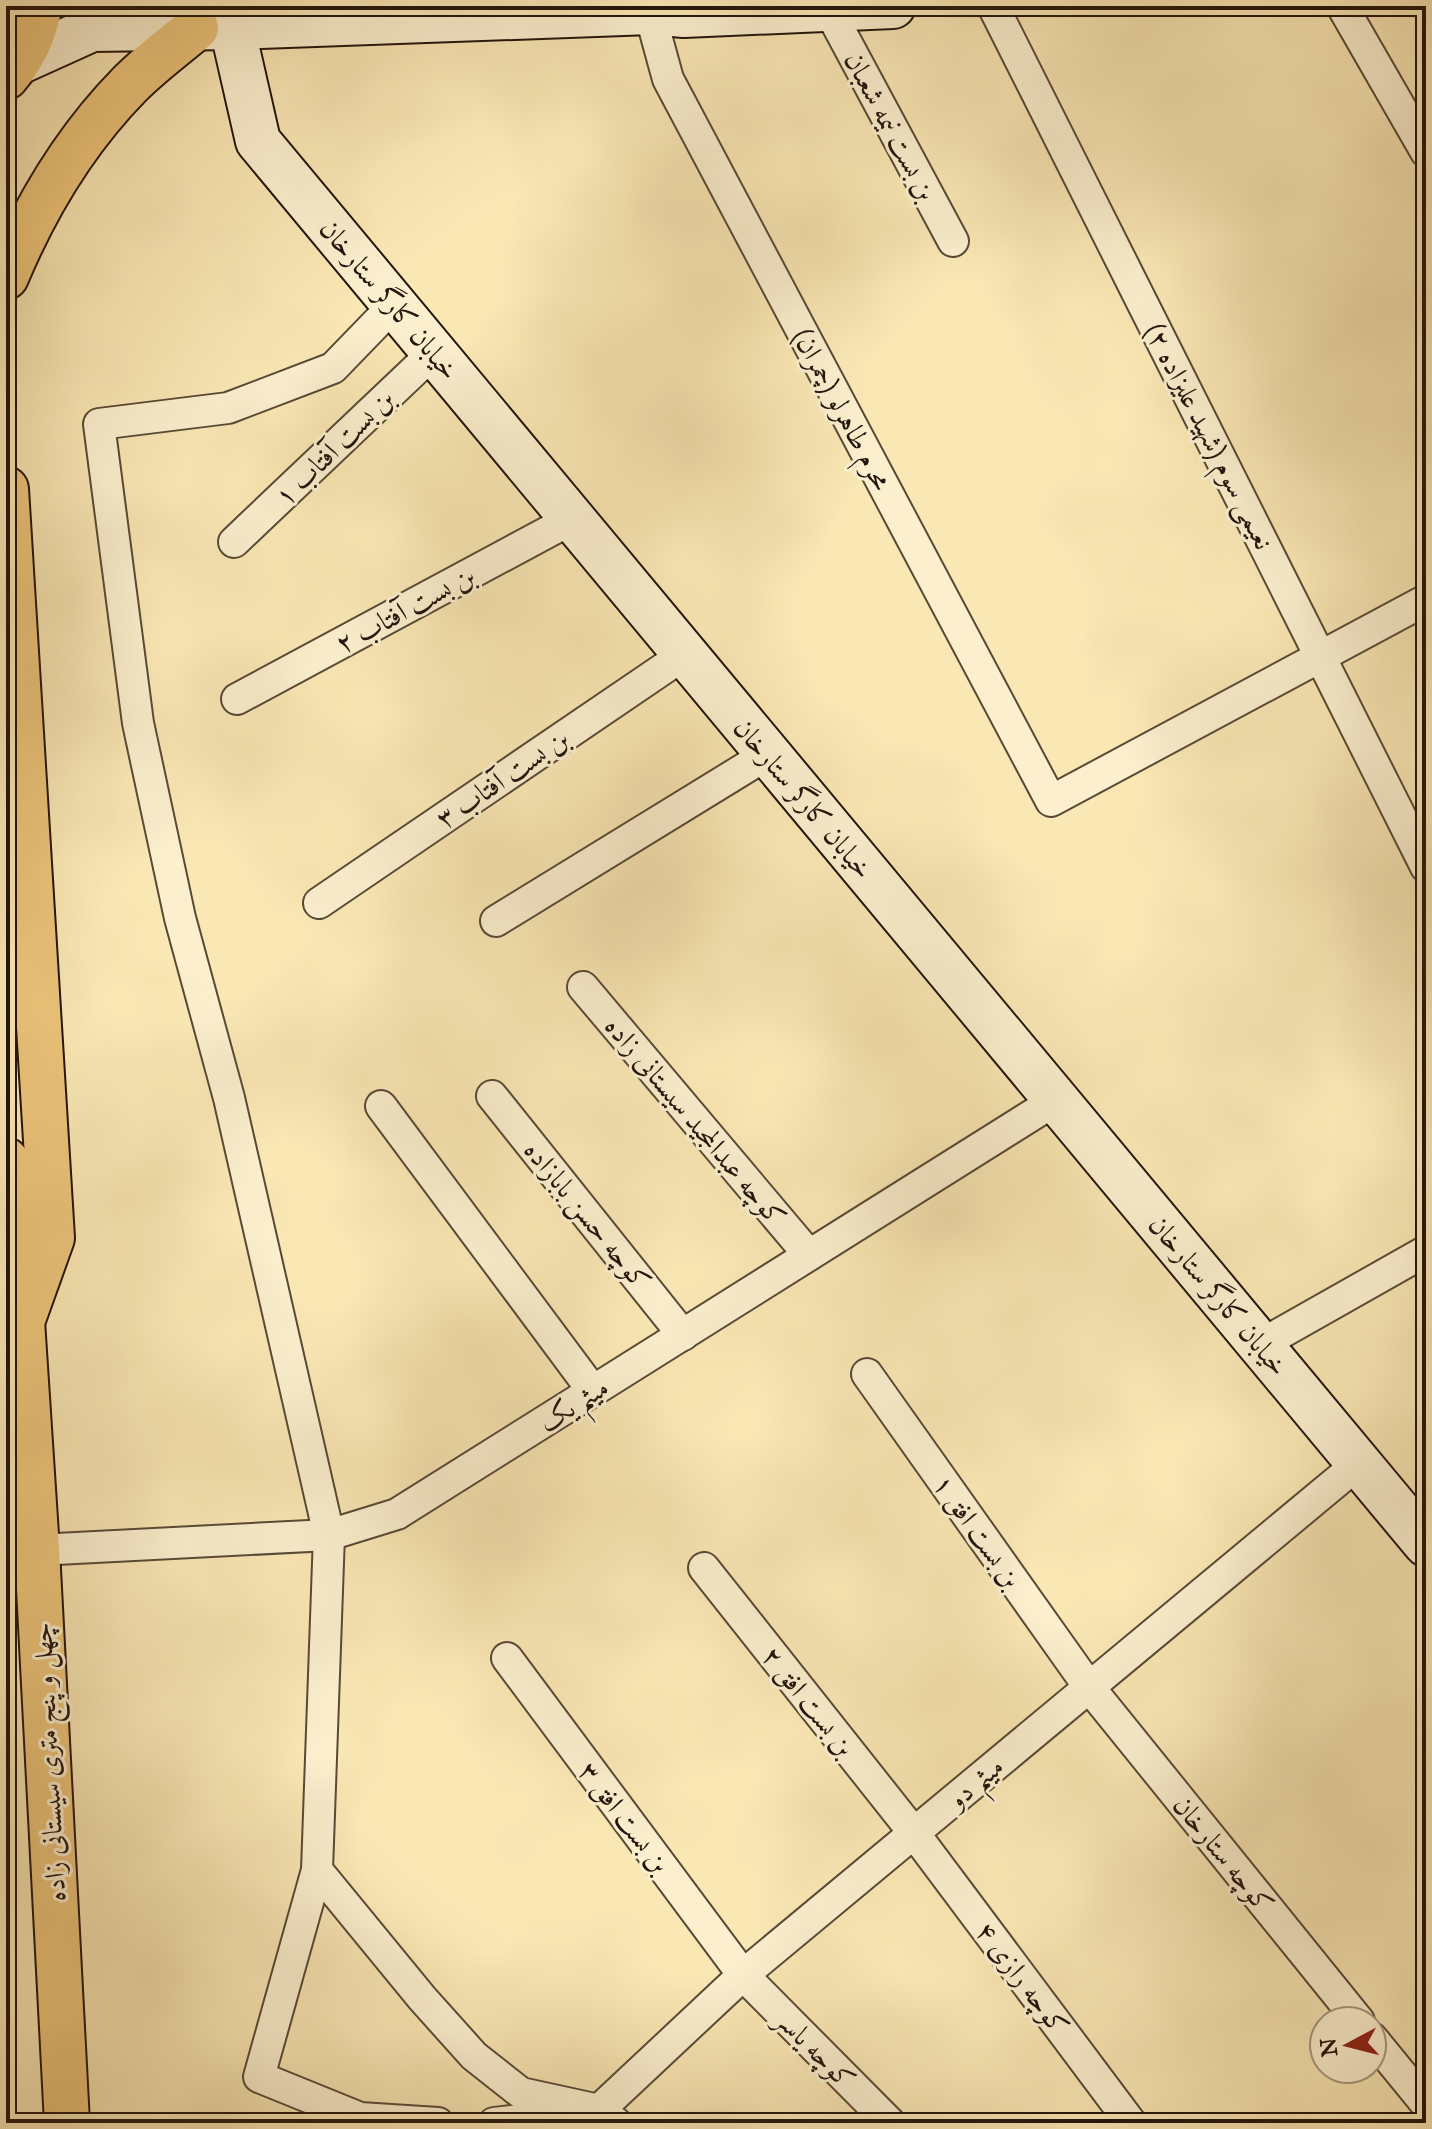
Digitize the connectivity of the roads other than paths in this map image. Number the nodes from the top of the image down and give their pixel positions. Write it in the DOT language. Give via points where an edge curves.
graph roads {
  1 [pos="40,6"];
  2 [pos="893,6"];
  3 [pos="993,6"];
  4 [pos="1342,6"];
  5 [pos="646,8"];
  6 [pos="829,10"];
  7 [pos="497,12"];
  8 [pos="214,27"];
  9 [pos="13,69"];
  10 [pos="1426,152"];
  11 [pos="953,241"];
  12 [pos="6,277"];
  13 [pos="394,305"];
  14 [pos="434,352"];
  15 [pos="6,489"];
  16 [pos="572,519"];
  17 [pos="234,542"];
  18 [pos="1426,600"];
  19 [pos="685,654"];
  20 [pos="1320,657"];
  21 [pos="237,699"];
  22 [pos="768,754"];
  23 [pos="1426,867"];
  24 [pos="319,903"];
  25 [pos="496,921"];
  26 [pos="583,987"];
  27 [pos="492,1096"];
  28 [pos="1056,1100"];
  29 [pos="381,1106"];
  30 [pos="6,1160"];
  31 [pos="1426,1251"];
  32 [pos="809,1255"];
  33 [pos="22,1321"];
  34 [pos="683,1335"];
  35 [pos="1260,1345"];
  36 [pos="867,1374"];
  37 [pos="593,1391"];
  38 [pos="1359,1463"];
  39 [pos="329,1535"];
  40 [pos="1426,1544"];
  41 [pos="37,1550"];
  42 [pos="704,1568"];
  43 [pos="507,1658"];
  44 [pos="1089,1687"];
  45 [pos="914,1833"];
  46 [pos="317,1870"];
  47 [pos="743,1975"];
  48 [pos="1346,2005"];
  49 [pos="1388,2058"];
  50 [pos="1426,2104"];
  51 [pos="607,2117"];
  52 [pos="360,2120"];
  53 [pos="67,2123"];
  54 [pos="438,2123"];
  55 [pos="494,2123"];
  56 [pos="890,2123"];
  57 [pos="1131,2123"];
  1 -- 9 [label="highway" via="34,32"];
  2 -- 6 [label="street"];
  3 -- 20 [label="street, نعیمی سوم (شهید علیزاده ۲)"];
  4 -- 10 [label="street"];
  5 -- 6 [label="street" via="684,15"];
  5 -- 7 [label="street"];
  5 -- 20 [label="street, محرم طاهرلو (چمران)" via="668,79 1051,801"];
  6 -- 11 [label="street, بن بست نیمه شعبان"];
  7 -- 8 [label="street"];
  8 -- 9 [label="street" via="92,29"];
  8 -- 12 [label="highway" via="130,84 74,150 28,224"];
  8 -- 13 [label="street, خیابان کارگر ستارخان" via="258,141"];
  13 -- 14 [label="street, خیابان کارگر ستارخان"];
  13 -- 39 [label="street" via="333,368 228,408 99,424 138,723"];
  14 -- 16 [label="street, خیابان کارگر ستارخان"];
  14 -- 17 [label="street, بن بست آفتاب ۱"];
  15 -- 33 [label="highway" via="52,1238"];
  16 -- 19 [label="street, خیابان کارگر ستارخان"];
  16 -- 21 [label="street, بن بست آفتاب ۲"];
  18 -- 20 [label="street"];
  19 -- 22 [label="street, خیابان کارگر ستارخان"];
  19 -- 24 [label="street, بن بست آفتاب ۳"];
  20 -- 23 [label="street, نعیمی سوم (شهید علیزاده ۲)"];
  22 -- 25 [label="street"];
  22 -- 28 [label="street, خیابان کارگر ستارخان"];
  26 -- 32 [label="street, کوچه عبدالمجید سیستانی زاده"];
  27 -- 34 [label="street, کوچه حسن بابازاده"];
  28 -- 32 [label="street, میثم یک"];
  28 -- 35 [label="street, خیابان کارگر ستارخان"];
  29 -- 37 [label="street"];
  30 -- 33 [label="highway, چهل و پنج متری سیستانی زاده" via="11,1259"];
  31 -- 35 [label="street"];
  32 -- 34 [label="street, میثم یک"];
  33 -- 41 [label="highway, چهل و پنج متری سیستانی زاده"];
  34 -- 37 [label="street, میثم یک"];
  35 -- 38 [label="street, خیابان کارگر ستارخان"];
  36 -- 44 [label="street, بن بست افق ۱"];
  37 -- 39 [label="street, میثم یک" via="397,1514"];
  38 -- 40 [label="street, خیابان کارگر ستارخان"];
  38 -- 44 [label="street, میثم دو"];
  39 -- 41 [label="street, میثم یک"];
  39 -- 46 [label="street"];
  41 -- 53 [label="highway, چهل و پنج متری سیستانی زاده"];
  42 -- 45 [label="street, بن بست افق ۲"];
  43 -- 47 [label="street, بن بست افق ۳"];
  44 -- 45 [label="street, میثم دو"];
  44 -- 48 [label="street, کوچه ستارخان"];
  45 -- 47 [label="street, میثم دو"];
  45 -- 57 [label="street, کوچه رازی ۴"];
  46 -- 51 [label="street" via="474,2056 521,2093"];
  46 -- 52 [label="street" via="259,2077"];
  47 -- 51 [label="street, میثم دو"];
  47 -- 56 [label="street, کوچه یاسر"];
  49 -- 50 [label="street"];
  51 -- 55 [label="street"];
  52 -- 54 [label="street"];
}
